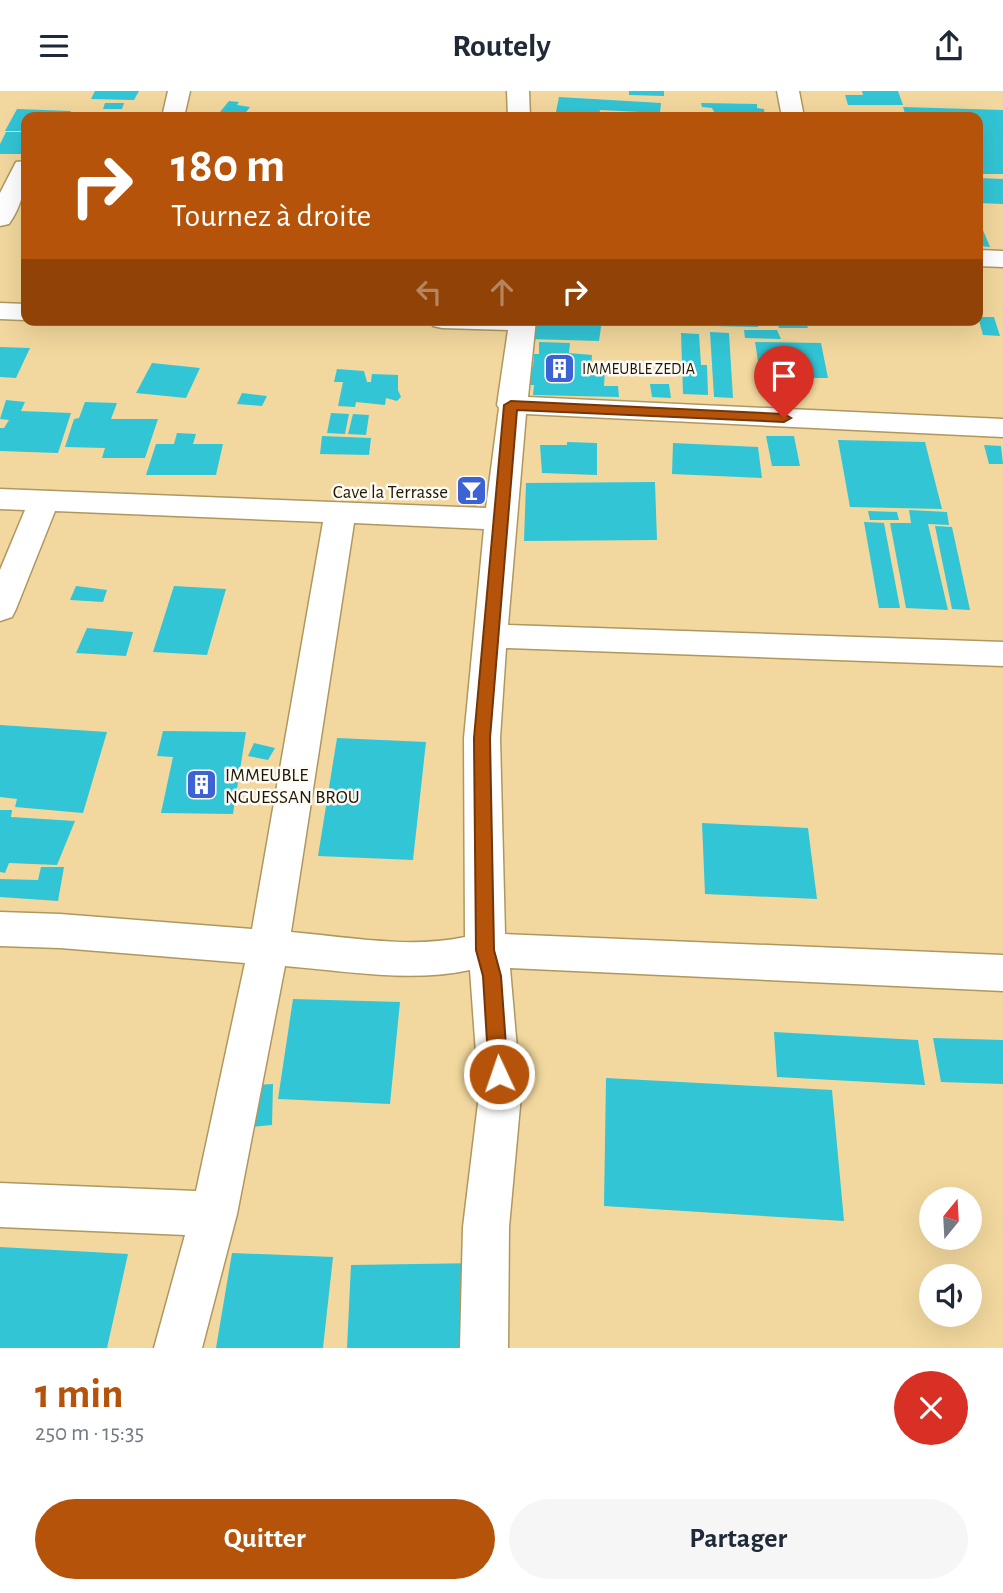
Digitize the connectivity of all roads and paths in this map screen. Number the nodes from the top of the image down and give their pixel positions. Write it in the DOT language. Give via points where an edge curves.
graph roads {
  1 [pos="179,91"];
  2 [pos="518,91"];
  3 [pos="788,91"];
  4 [pos="174,112"];
  5 [pos="519,112"];
  6 [pos="792,112"];
  7 [pos="0,166"];
  8 [pos="21,167"];
  9 [pos="21,175"];
  10 [pos="0,219"];
  11 [pos="983,258"];
  12 [pos="1003,259"];
  13 [pos="0,311"];
  14 [pos="21,312"];
  15 [pos="522,326"];
  16 [pos="511,405"];
  17 [pos="1003,428"];
  18 [pos="0,499"];
  19 [pos="44,501"];
  20 [pos="340,513"];
  21 [pos="499,519"];
  22 [pos="0,609"];
  23 [pos="490,636"];
  24 [pos="1003,654"];
  25 [pos="0,929"];
  26 [pos="268,950"];
  27 [pos="485,950"];
  28 [pos="1003,973"];
  29 [pos="0,1205"];
  30 [pos="214,1214"];
  31 [pos="178,1348"];
  32 [pos="484,1348"];
  1 -- 4 [label="street"];
  2 -- 5 [label="street"];
  3 -- 6 [label="street"];
  7 -- 8 [label="street"];
  9 -- 10 [label="street"];
  11 -- 12 [label="street"];
  13 -- 14 [label="street"];
  15 -- 16 [label="street"];
  16 -- 17 [label="street"];
  16 -- 21 [label="street"];
  18 -- 19 [label="street"];
  19 -- 20 [label="street"];
  19 -- 22 [label="street"];
  20 -- 21 [label="street"];
  20 -- 26 [label="street"];
  21 -- 23 [label="street"];
  23 -- 24 [label="street"];
  23 -- 27 [label="street" via="482,738"];
  25 -- 26 [label="street"];
  26 -- 27 [label="street" via="407,959 447,958"];
  26 -- 30 [label="street"];
  27 -- 28 [label="street"];
  27 -- 32 [label="street" via="492,976 500,1095 486,1227"];
  29 -- 30 [label="street"];
  30 -- 31 [label="street"];
}
